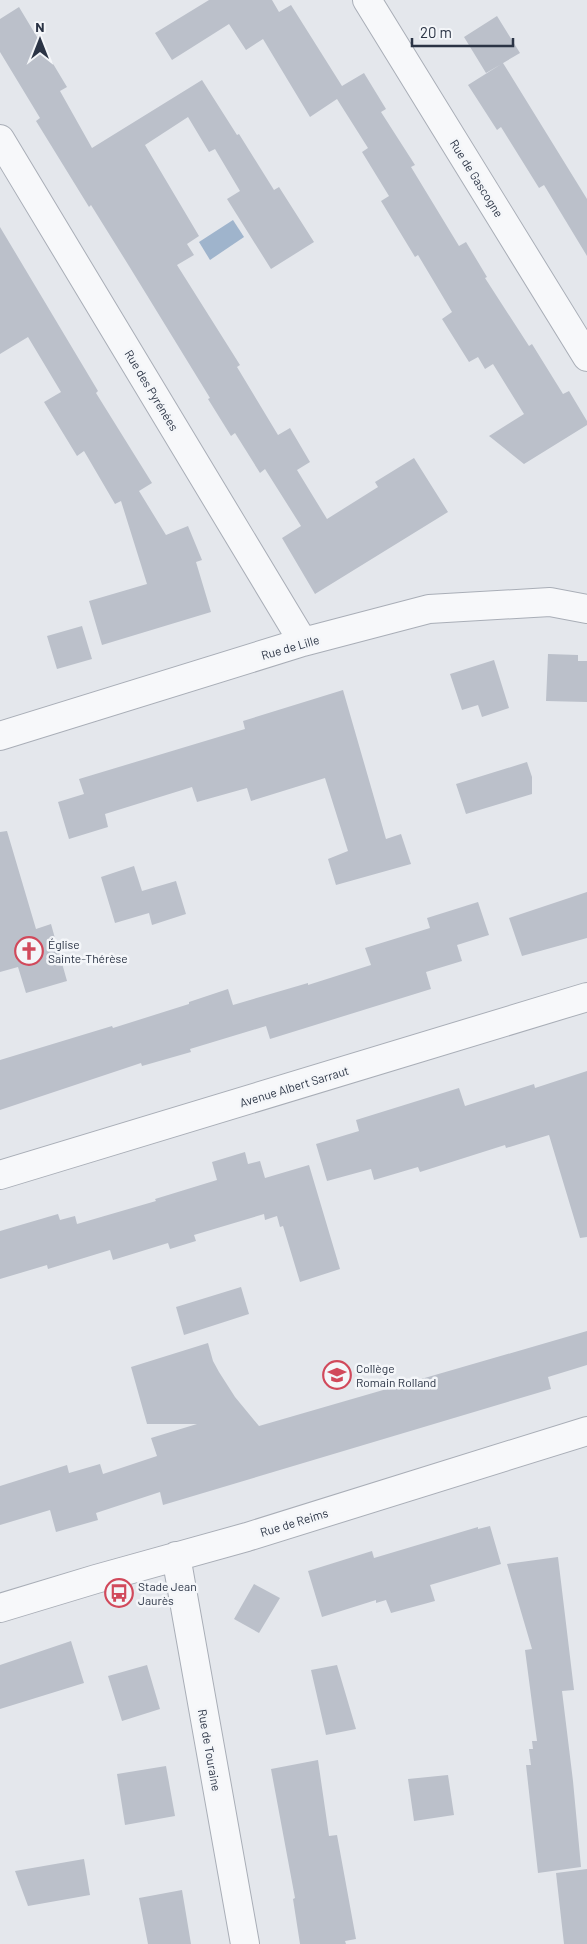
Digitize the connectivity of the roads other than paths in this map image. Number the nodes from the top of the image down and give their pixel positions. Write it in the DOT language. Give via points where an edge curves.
graph roads {
  1 [pos="367,0"];
  2 [pos="0,139"];
  3 [pos="587,357"];
  4 [pos="587,609"];
  5 [pos="303,642"];
  6 [pos="0,736"];
  7 [pos="587,997"];
  8 [pos="0,1175"];
  9 [pos="586,1438"];
  10 [pos="176,1556"];
  11 [pos="0,1608"];
  12 [pos="245,1944"];
  1 -- 3 [label="street, Rue de Gascogne"];
  2 -- 5 [label="street, Rue des Pyrénées"];
  4 -- 5 [label="street, Rue de Lille" via="550,602 429,609"];
  5 -- 6 [label="street, Rue de Lille"];
  7 -- 8 [label="street, Avenue Albert Sarraut"];
  9 -- 10 [label="street, Rue de Reims"];
  10 -- 11 [label="street, Rue de Reims"];
  10 -- 12 [label="street, Rue de Touraine"];
}
